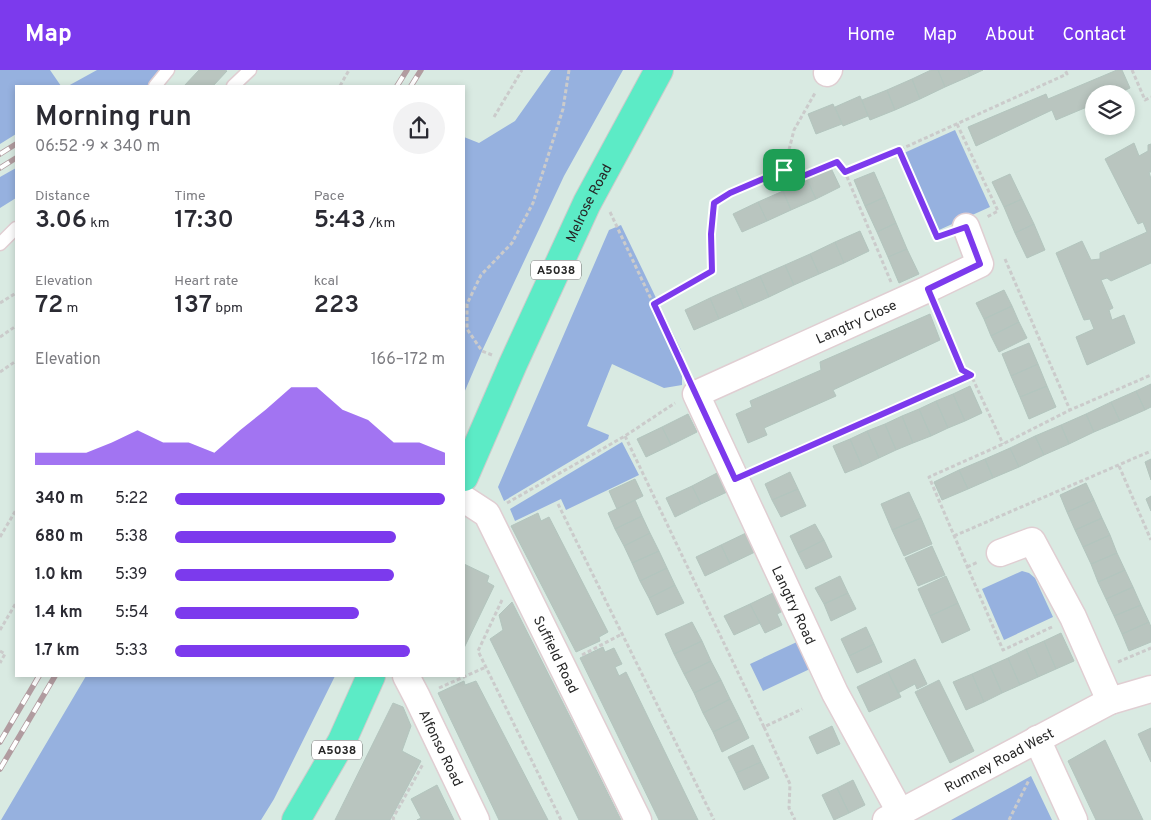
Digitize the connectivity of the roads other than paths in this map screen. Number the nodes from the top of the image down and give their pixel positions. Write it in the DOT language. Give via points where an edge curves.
graph roads {
  1 [pos="168,70"];
  2 [pos="250,70"];
  3 [pos="659,70"];
  4 [pos="156,85"];
  5 [pos="234,85"];
  6 [pos="966,227"];
  7 [pos="15,229"];
  8 [pos="0,244"];
  9 [pos="695,392"];
  10 [pos="465,475"];
  11 [pos="465,500"];
  12 [pos="1000,553"];
  13 [pos="371,677"];
  14 [pos="411,687"];
  15 [pos="1151,689"];
  16 [pos="1110,701"];
  17 [pos="1037,739"];
  18 [pos="893,816"];
  19 [pos="296,820"];
  20 [pos="476,820"];
  21 [pos="638,820"];
  22 [pos="1074,820"];
  1 -- 4 [label="lane"];
  2 -- 5 [label="lane"];
  3 -- 10 [label="main road, Melrose Road / A5038" via="597,184"];
  6 -- 9 [label="street, Langtry Close" via="980,264"];
  7 -- 8 [label="lane"];
  9 -- 18 [label="street, Langtry Road"];
  11 -- 21 [label="street, Suffield Road" via="487,514"];
  12 -- 16 [label="street" via="1032,541 1073,617"];
  13 -- 19 [label="main road, A5038" via="342,741"];
  14 -- 20 [label="street, Alfonso Road"];
  15 -- 16 [label="street, Rumney Road West"];
  16 -- 17 [label="street, Rumney Road West"];
  17 -- 18 [label="street, Rumney Road West"];
  17 -- 22 [label="street"];
}
